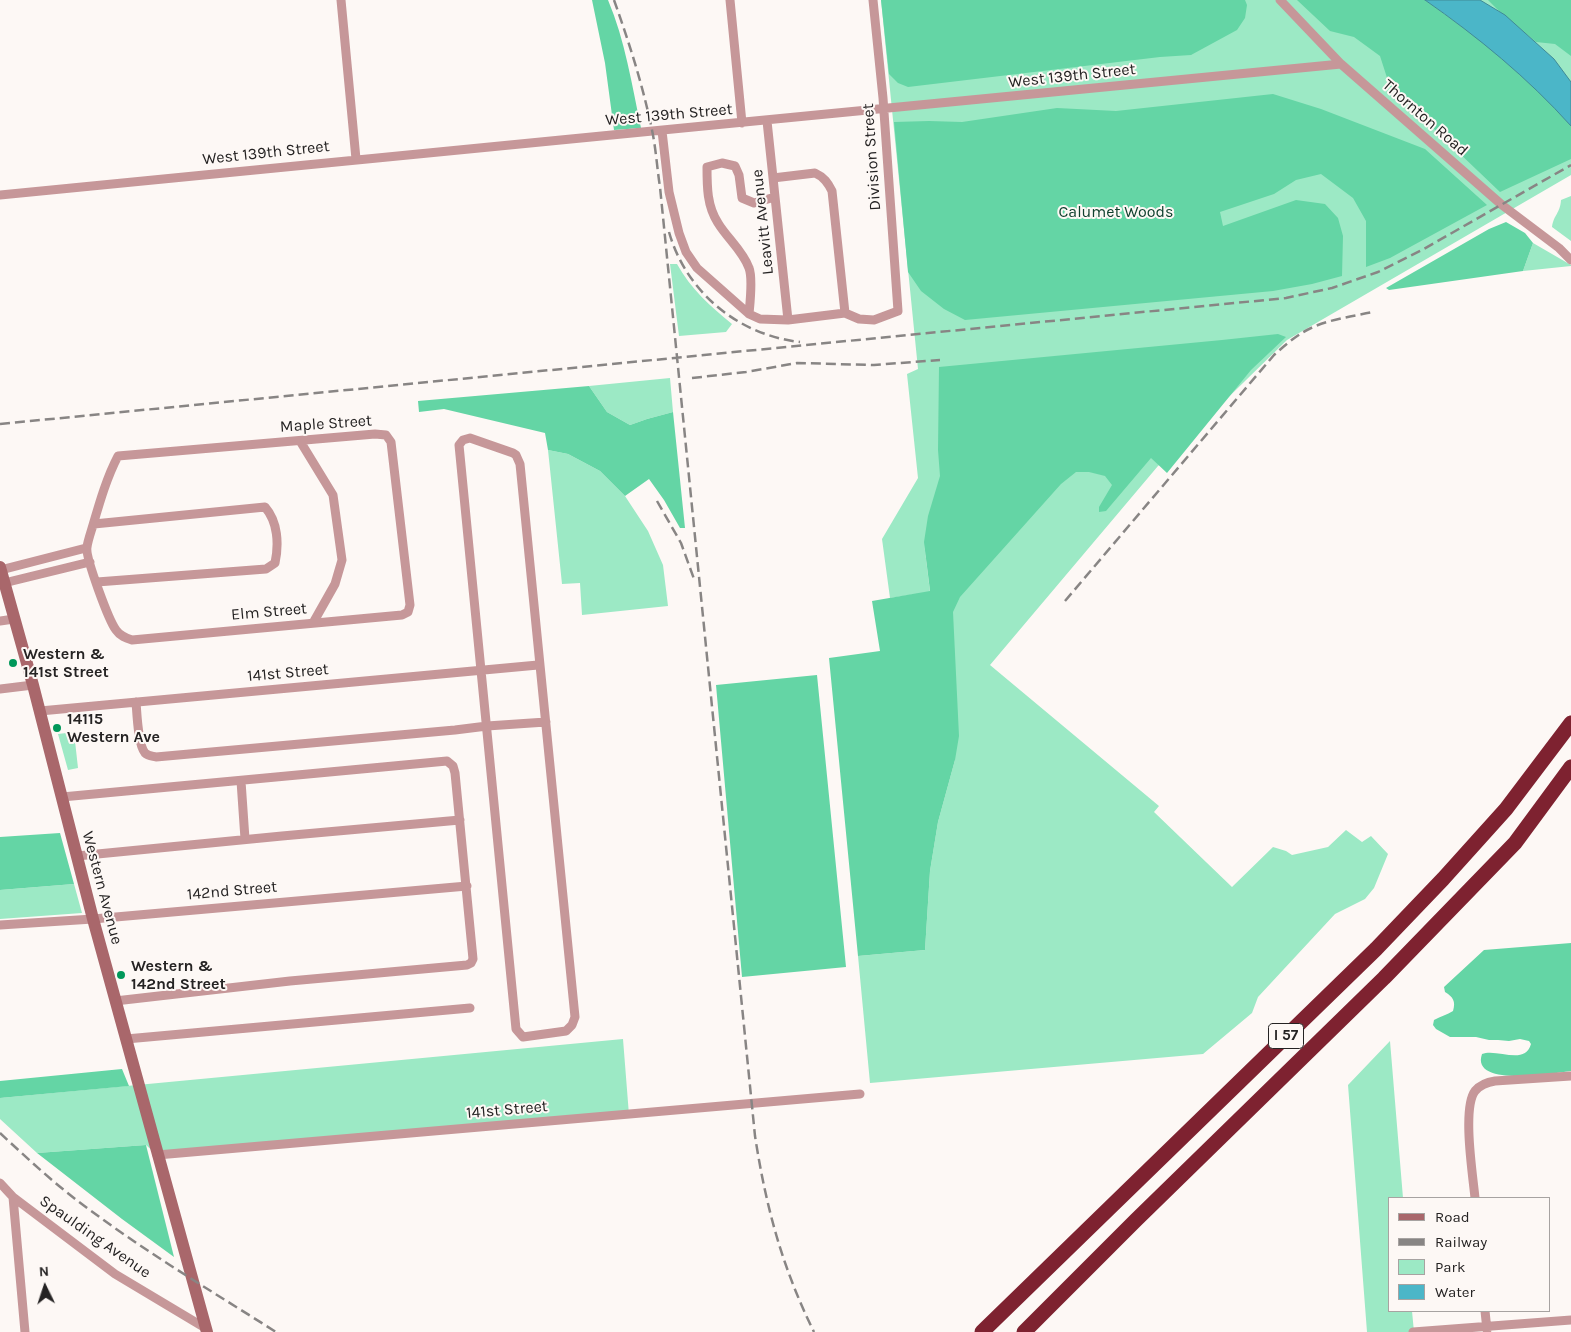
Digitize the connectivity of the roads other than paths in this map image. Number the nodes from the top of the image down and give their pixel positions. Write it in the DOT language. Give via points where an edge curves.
graph roads {
  1 [pos="341,0"];
  2 [pos="730,0"];
  3 [pos="874,0"];
  4 [pos="1280,0"];
  5 [pos="1341,64"];
  6 [pos="884,110"];
  7 [pos="767,120"];
  8 [pos="742,123"];
  9 [pos="662,131"];
  10 [pos="356,159"];
  11 [pos="773,178"];
  12 [pos="0,195"];
  13 [pos="775,198"];
  14 [pos="1559,248"];
  15 [pos="1571,254"];
  16 [pos="1571,260"];
  17 [pos="845,313"];
  18 [pos="749,314"];
  19 [pos="788,320"];
  20 [pos="300,441"];
  21 [pos="94,524"];
  22 [pos="86,548"];
  23 [pos="90,562"];
  24 [pos="2,573"];
  25 [pos="97,582"];
  26 [pos="408,612"];
  27 [pos="14,619"];
  28 [pos="0,621"];
  29 [pos="313,623"];
  30 [pos="538,666"];
  31 [pos="482,671"];
  32 [pos="33,685"];
  33 [pos="0,689"];
  34 [pos="136,702"];
  35 [pos="40,711"];
  36 [pos="546,722"];
  37 [pos="1571,723"];
  38 [pos="487,726"];
  39 [pos="1571,767"];
  40 [pos="241,780"];
  41 [pos="62,797"];
  42 [pos="460,820"];
  43 [pos="246,839"];
  44 [pos="77,856"];
  45 [pos="467,886"];
  46 [pos="93,919"];
  47 [pos="0,926"];
  48 [pos="116,1000"];
  49 [pos="470,1008"];
  50 [pos="126,1040"];
  51 [pos="1571,1076"];
  52 [pos="860,1094"];
  53 [pos="157,1155"];
  54 [pos="0,1183"];
  55 [pos="13,1197"];
  56 [pos="1475,1197"];
  57 [pos="1485,1312"];
  58 [pos="1571,1320"];
  59 [pos="1487,1329"];
  60 [pos="208,1331"];
  61 [pos="25,1332"];
  62 [pos="982,1332"];
  63 [pos="1024,1332"];
  64 [pos="1414,1332"];
  1 -- 10 [label="street"];
  2 -- 8 [label="street"];
  3 -- 6 [label="street, Division Street"];
  4 -- 5 [label="street, Thornton Road"];
  5 -- 6 [label="street, West 139th Street"];
  5 -- 14 [label="street, Thornton Road" via="1502,205"];
  6 -- 7 [label="street, West 139th Street"];
  6 -- 17 [label="street, Division Street" via="898,311 874,320 858,319"];
  7 -- 8 [label="street, West 139th Street"];
  7 -- 11 [label="street, Leavitt Avenue"];
  8 -- 9 [label="street, West 139th Street"];
  9 -- 10 [label="street, West 139th Street"];
  9 -- 18 [label="street" via="669,192 678,233 686,252 697,268"];
  10 -- 12 [label="street, West 139th Street"];
  11 -- 13 [label="street, Leavitt Avenue"];
  11 -- 17 [label="street" via="815,174 828,182 832,191"];
  13 -- 18 [label="street" via="754,204 742,198 735,166 707,167 710,205 718,223 750,269"];
  13 -- 19 [label="street, Leavitt Avenue"];
  14 -- 15 [label="street, Thornton Road"];
  14 -- 16 [label="street, Thornton Road"];
  17 -- 19 [label="street"];
  18 -- 19 [label="street" via="760,320"];
  20 -- 21 [label="street, Maple Street" via="118,456"];
  20 -- 26 [label="street, Maple Street" via="375,434 386,435 391,442 410,604"];
  20 -- 29 [label="street" via="333,495 342,560 335,584"];
  21 -- 22 [label="street"];
  21 -- 25 [label="street" via="265,507 275,525 278,548 275,563 266,569"];
  22 -- 23 [label="street"];
  22 -- 24 [label="street"];
  23 -- 24 [label="street"];
  23 -- 25 [label="street"];
  24 -- 27 [label="main road, Western Avenue"];
  25 -- 29 [label="street, Elm Street" via="117,632 132,640"];
  26 -- 29 [label="street, Elm Street"];
  27 -- 28 [label="street"];
  27 -- 32 [label="main road, Western Avenue"];
  30 -- 31 [label="street, 141st Street"];
  30 -- 31 [label="street" via="520,464 513,453 470,438 459,445"];
  30 -- 36 [label="street"];
  31 -- 34 [label="street, 141st Street"];
  31 -- 38 [label="street"];
  32 -- 33 [label="street"];
  32 -- 35 [label="main road, Western Avenue"];
  34 -- 35 [label="street, 141st Street"];
  34 -- 38 [label="street" via="141,745 144,752 156,757"];
  35 -- 41 [label="main road, Western Avenue"];
  36 -- 38 [label="street"];
  36 -- 38 [label="street" via="574,1017 566,1031 523,1037 516,1029"];
  37 -- 62 [label="highway, I 57" via="1506,809 1376,949"];
  39 -- 63 [label="highway, I 57" via="1515,843 1384,978"];
  40 -- 41 [label="street"];
  40 -- 42 [label="street" via="447,761 455,773"];
  40 -- 43 [label="street"];
  41 -- 44 [label="main road, Western Avenue"];
  42 -- 43 [label="street"];
  42 -- 45 [label="street"];
  43 -- 44 [label="street"];
  44 -- 46 [label="main road, Western Avenue"];
  45 -- 46 [label="street, 142nd Street"];
  45 -- 48 [label="street" via="474,959 467,965"];
  46 -- 47 [label="street, 142nd Street"];
  46 -- 48 [label="main road, Western Avenue"];
  48 -- 50 [label="main road, Western Avenue"];
  49 -- 50 [label="street"];
  50 -- 53 [label="main road, Western Avenue"];
  51 -- 56 [label="street" via="1495,1081 1474,1092 1468,1122"];
  52 -- 53 [label="street, 141st Street"];
  53 -- 60 [label="main road, Western Avenue"];
  54 -- 55 [label="street"];
  55 -- 60 [label="street, Spaulding Avenue" via="116,1274"];
  55 -- 61 [label="street"];
  57 -- 59 [label="street"];
  58 -- 59 [label="street"];
  59 -- 64 [label="street"];
}
